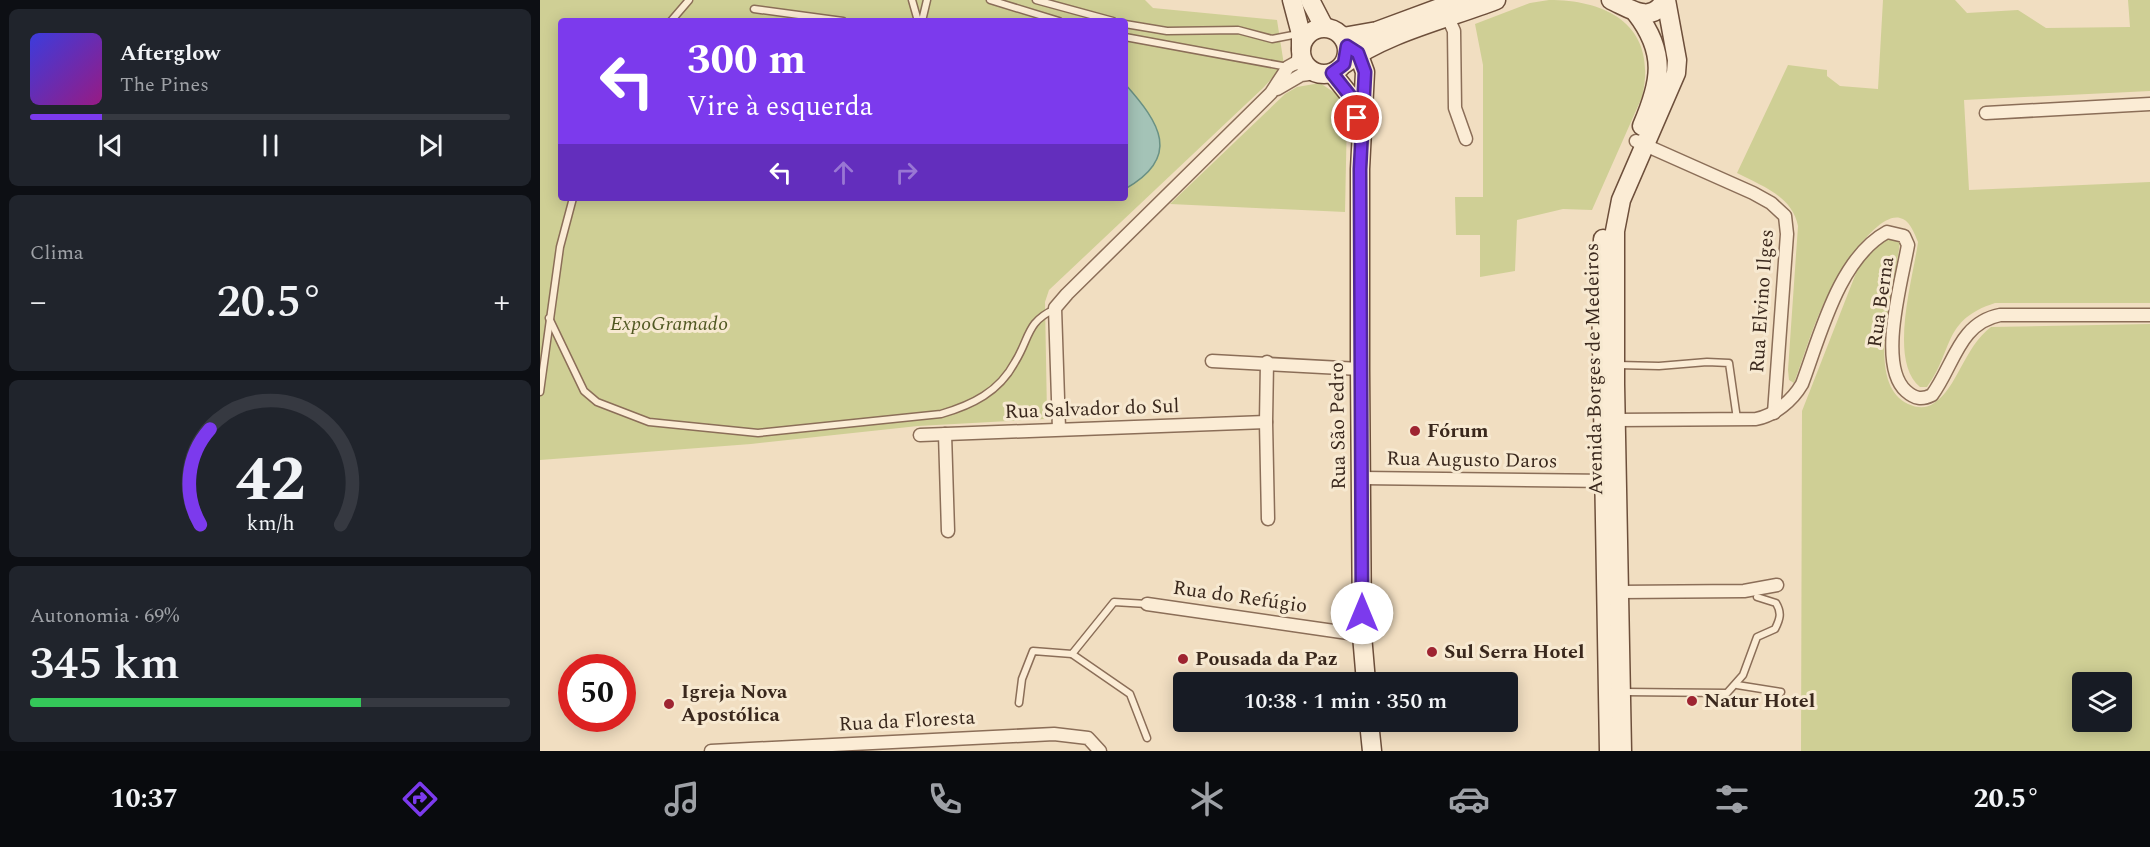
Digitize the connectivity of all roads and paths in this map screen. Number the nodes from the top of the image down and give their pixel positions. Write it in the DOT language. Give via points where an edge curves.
graph roads {
  1 [pos="689,0"];
  2 [pos="912,0"];
  3 [pos="927,0"];
  4 [pos="990,0"];
  5 [pos="1036,0"];
  6 [pos="1292,0"];
  7 [pos="1310,0"];
  8 [pos="1461,0"];
  9 [pos="1496,0"];
  10 [pos="1611,0"];
  11 [pos="1666,0"];
  12 [pos="1051,4"];
  13 [pos="1631,8"];
  14 [pos="754,9"];
  15 [pos="1446,13"];
  16 [pos="1046,17"];
  17 [pos="674,18"];
  18 [pos="821,18"];
  19 [pos="917,18"];
  20 [pos="923,18"];
  21 [pos="1049,18"];
  22 [pos="1102,18"];
  23 [pos="1128,25"];
  24 [pos="1128,37"];
  25 [pos="1383,42"];
  26 [pos="1322,52"];
  27 [pos="1365,72"];
  28 [pos="1271,93"];
  29 [pos="2150,104"];
  30 [pos="1986,113"];
  31 [pos="1466,139"];
  32 [pos="1641,143"];
  33 [pos="1360,169"];
  34 [pos="572,201"];
  35 [pos="1608,289"];
  36 [pos="1055,308"];
  37 [pos="2150,315"];
  38 [pos="549,318"];
  39 [pos="1212,361"];
  40 [pos="1267,362"];
  41 [pos="1614,365"];
  42 [pos="1360,369"];
  43 [pos="1608,384"];
  44 [pos="540,392"];
  45 [pos="1774,412"];
  46 [pos="1737,419"];
  47 [pos="1616,420"];
  48 [pos="1266,422"];
  49 [pos="1059,429"];
  50 [pos="945,434"];
  51 [pos="920,435"];
  52 [pos="1362,478"];
  53 [pos="1611,481"];
  54 [pos="1268,519"];
  55 [pos="948,531"];
  56 [pos="1777,585"];
  57 [pos="1619,592"];
  58 [pos="1757,597"];
  59 [pos="1148,604"];
  60 [pos="1362,635"];
  61 [pos="1613,652"];
  62 [pos="1072,654"];
  63 [pos="1365,672"];
  64 [pos="1737,685"];
  65 [pos="1781,692"];
  66 [pos="1616,698"];
  67 [pos="1019,703"];
  68 [pos="1370,732"];
  69 [pos="1147,738"];
  70 [pos="711,751"];
  71 [pos="1100,751"];
  72 [pos="1372,751"];
  73 [pos="1609,751"];
  74 [pos="1622,751"];
  1 -- 17 [label="lane"];
  2 -- 19 [label="lane"];
  3 -- 20 [label="lane"];
  4 -- 16 [label="lane"];
  5 -- 12 [label="lane"];
  6 -- 26 [label="main road"];
  7 -- 26 [label="main road"];
  8 -- 15 [label="main road"];
  9 -- 15 [label="main road"];
  10 -- 13 [label="main road"];
  11 -- 13 [label="main road" via="1656,12"];
  11 -- 32 [label="main road, Avenida Borges de Medeiros" via="1676,73"];
  12 -- 16 [label="lane"];
  12 -- 22 [label="lane"];
  13 -- 32 [label="main road, Avenida Borges de Medeiros" via="1650,31 1658,54"];
  14 -- 18 [label="lane"];
  15 -- 25 [label="main road"];
  15 -- 26 [label="main road" via="1377,31"];
  15 -- 31 [label="street" via="1454,31 1455,108"];
  16 -- 21 [label="lane"];
  23 -- 26 [label="lane" via="1167,32 1231,29"];
  24 -- 26 [label="lane"];
  25 -- 26 [label="main road"];
  25 -- 27 [label="main road" via="1365,59"];
  26 -- 27 [label="main road, Rua São Pedro"];
  26 -- 28 [label="street"];
  26 -- 28 [label="street" via="1301,75"];
  26 -- 33 [label="main road, Rua São Pedro" via="1355,107"];
  27 -- 33 [label="main road, Rua São Pedro"];
  28 -- 36 [label="street"];
  29 -- 30 [label="street"];
  32 -- 35 [label="main road, Avenida Borges de Medeiros" via="1606,211"];
  32 -- 45 [label="street, Rua Elvino Ilges" via="1771,203 1785,216 1787,234"];
  33 -- 42 [label="main road, Rua São Pedro"];
  34 -- 38 [label="lane" via="560,247"];
  35 -- 41 [label="main road, Avenida Borges de Medeiros"];
  35 -- 43 [label="main road, Avenida Borges de Medeiros"];
  36 -- 38 [label="lane" via="1040,315 1031,326 1015,364 1000,384 964,408 941,414 758,433 648,422 597,402 574,376"];
  36 -- 49 [label="street"];
  37 -- 45 [label="street, Rua Berna" via="1986,318 1961,342 1932,395 1923,399 1913,397 1903,389 1892,358 1908,245 1904,236 1887,232 1878,237 1848,274 1796,396"];
  38 -- 44 [label="lane"];
  39 -- 40 [label="street"];
  40 -- 42 [label="street"];
  40 -- 48 [label="street"];
  41 -- 43 [label="main road, Avenida Borges de Medeiros"];
  41 -- 46 [label="lane" via="1729,363"];
  42 -- 52 [label="main road, Rua São Pedro"];
  43 -- 47 [label="main road, Avenida Borges de Medeiros"];
  43 -- 53 [label="main road, Avenida Borges de Medeiros"];
  45 -- 46 [label="street" via="1755,419"];
  46 -- 47 [label="street"];
  47 -- 53 [label="main road, Avenida Borges de Medeiros"];
  48 -- 49 [label="street, Rua Salvador do Sul"];
  48 -- 54 [label="street"];
  49 -- 50 [label="street, Rua Salvador do Sul"];
  50 -- 51 [label="street, Rua Salvador do Sul"];
  50 -- 55 [label="street"];
  52 -- 53 [label="street, Rua Augusto Daros"];
  52 -- 60 [label="main road, Rua São Pedro"];
  53 -- 57 [label="main road, Avenida Borges de Medeiros"];
  53 -- 61 [label="main road, Avenida Borges de Medeiros"];
  56 -- 57 [label="street" via="1744,591"];
  57 -- 61 [label="main road, Avenida Borges de Medeiros"];
  58 -- 64 [label="lane" via="1776,603 1780,619 1775,629 1757,637"];
  59 -- 60 [label="street, Rua do Refúgio"];
  59 -- 62 [label="lane" via="1114,602"];
  60 -- 63 [label="main road, Rua São Pedro"];
  61 -- 66 [label="main road, Avenida Borges de Medeiros"];
  62 -- 67 [label="lane" via="1033,651 1022,679"];
  62 -- 69 [label="lane" via="1130,694"];
  64 -- 65 [label="lane"];
  64 -- 66 [label="lane" via="1727,693"];
  66 -- 73 [label="main road, Avenida Borges de Medeiros"];
  66 -- 74 [label="main road, Avenida Borges de Medeiros"];
  68 -- 72 [label="main road"];
  70 -- 71 [label="street, Rua da Floresta" via="1054,734 1088,738"];
}
